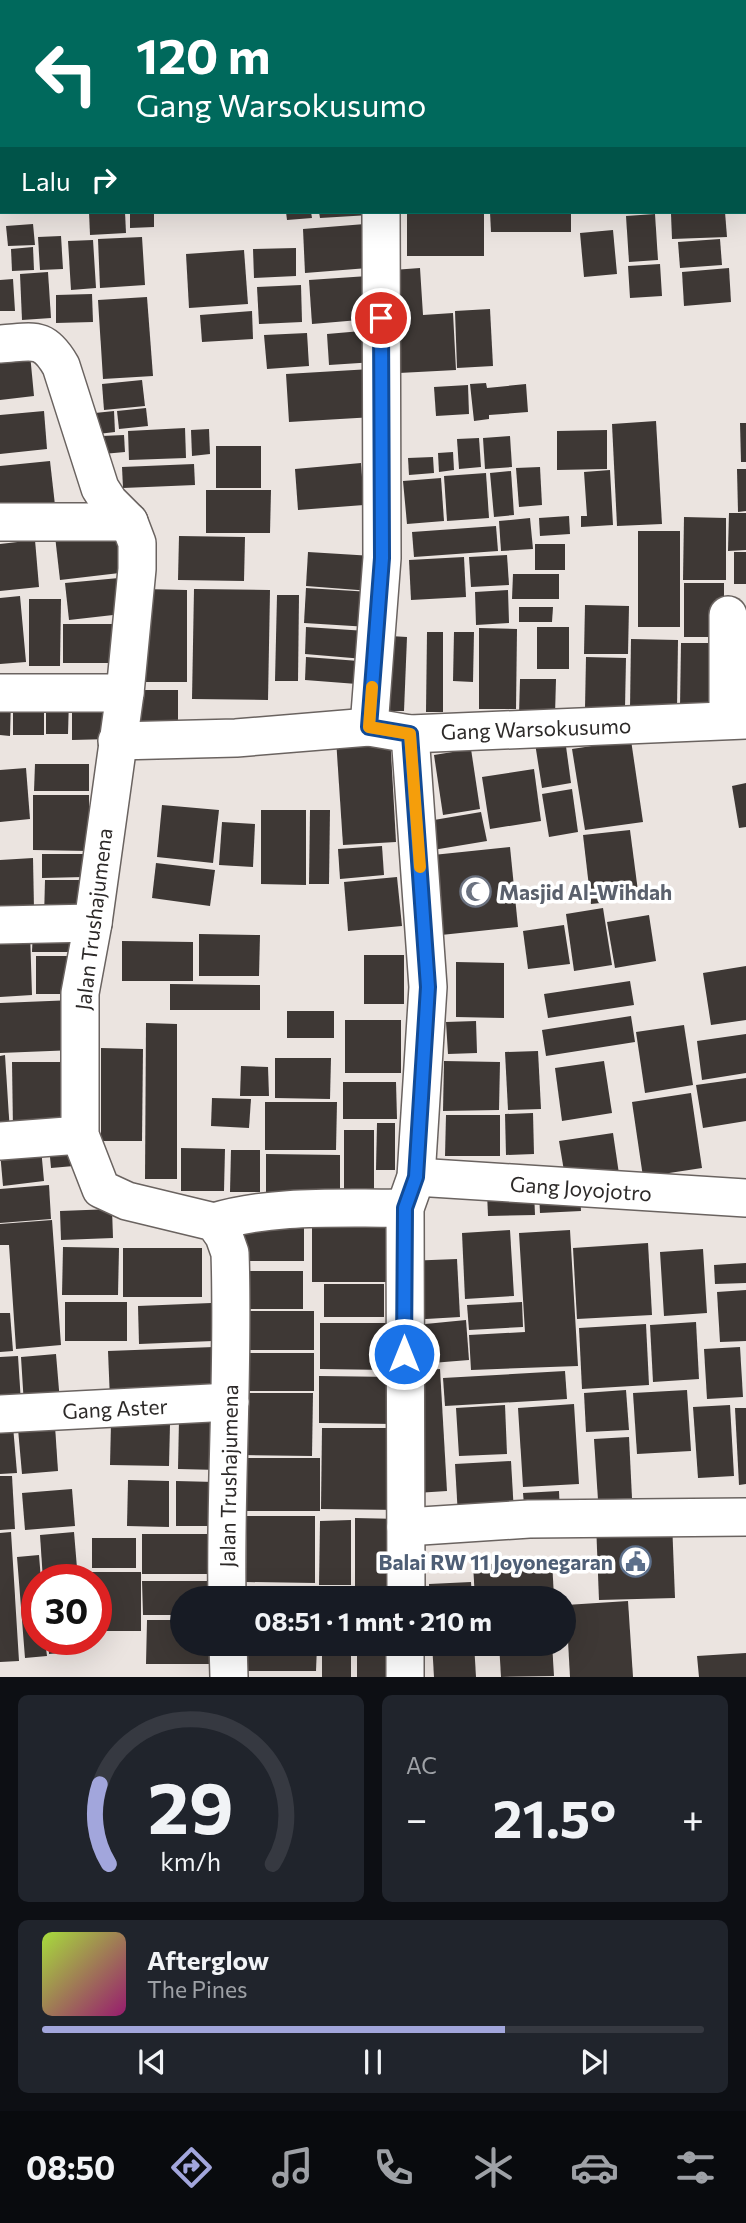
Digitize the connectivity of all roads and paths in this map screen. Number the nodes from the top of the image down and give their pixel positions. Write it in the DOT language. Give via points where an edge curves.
graph roads {
  1 [pos="381,214"];
  2 [pos="0,344"];
  3 [pos="0,522"];
  4 [pos="129,522"];
  5 [pos="728,615"];
  6 [pos="0,693"];
  7 [pos="125,693"];
  8 [pos="737,720"];
  9 [pos="369,727"];
  10 [pos="410,734"];
  11 [pos="117,741"];
  12 [pos="93,923"];
  13 [pos="0,925"];
  14 [pos="80,1135"];
  15 [pos="0,1141"];
  16 [pos="410,1192"];
  17 [pos="746,1198"];
  18 [pos="214,1222"];
  19 [pos="230,1402"];
  20 [pos="0,1414"];
  21 [pos="746,1517"];
  22 [pos="406,1527"];
  23 [pos="227,1586"];
  24 [pos="406,1586"];
  25 [pos="228,1656"];
  26 [pos="405,1656"];
  27 [pos="229,1677"];
  28 [pos="405,1677"];
  1 -- 9 [label="street" via="382,558"];
  2 -- 4 [label="street, Jalan Trushajumena" via="38,342 52,350 100,488"];
  3 -- 4 [label="street"];
  4 -- 7 [label="street, Jalan Trushajumena" via="137,543 138,569"];
  5 -- 8 [label="street"];
  6 -- 7 [label="street"];
  7 -- 11 [label="street, Jalan Trushajumena"];
  8 -- 10 [label="street, Gang Warsokusumo"];
  9 -- 10 [label="street, Gang Warsokusumo"];
  9 -- 11 [label="street, Gang Warsokusumo" via="236,738"];
  10 -- 16 [label="street" via="428,987"];
  11 -- 12 [label="street, Jalan Trushajumena"];
  12 -- 13 [label="street"];
  12 -- 14 [label="street, Jalan Trushajumena" via="80,993"];
  14 -- 15 [label="street"];
  14 -- 18 [label="street, Jalan Trushajumena" via="101,1189 127,1201"];
  16 -- 17 [label="street, Gang Joyojotro"];
  16 -- 18 [label="street, Gang Joyojotro"];
  16 -- 22 [label="street" via="403,1329"];
  18 -- 19 [label="street, Jalan Trushajumena" via="230,1253"];
  19 -- 20 [label="street, Gang Aster"];
  19 -- 23 [label="street, Jalan Trushajumena"];
  21 -- 22 [label="street" via="529,1519"];
  22 -- 24 [label="street"];
  25 -- 27 [label="street"];
  26 -- 28 [label="street"];
}
